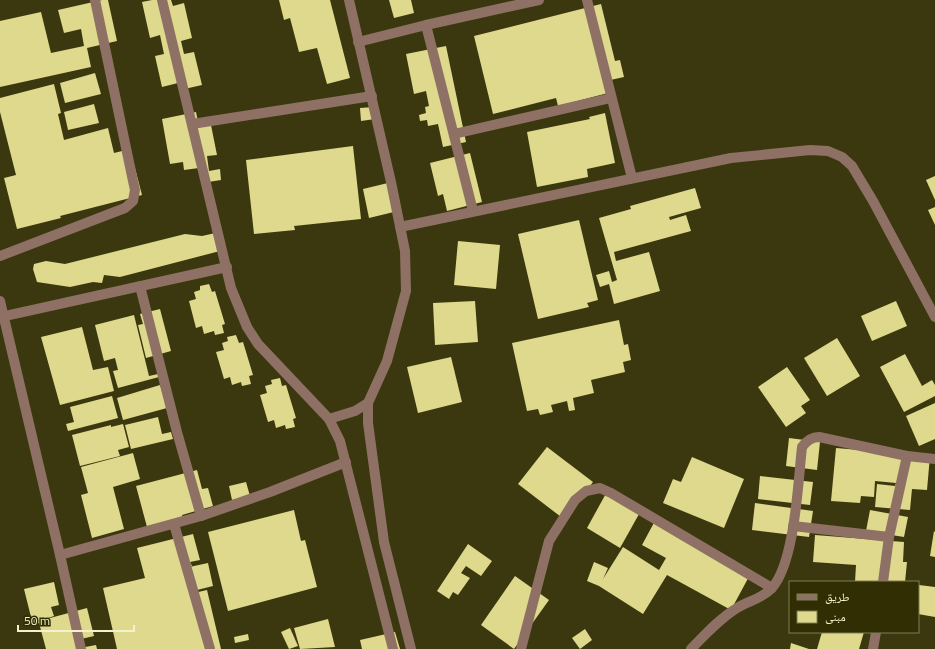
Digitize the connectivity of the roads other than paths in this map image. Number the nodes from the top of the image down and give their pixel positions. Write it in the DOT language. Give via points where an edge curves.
graph roads {
  1 [pos="95,0"];
  2 [pos="162,0"];
  3 [pos="349,0"];
  4 [pos="539,0"];
  5 [pos="587,0"];
  6 [pos="426,25"];
  7 [pos="358,42"];
  8 [pos="372,96"];
  9 [pos="611,98"];
  10 [pos="192,124"];
  11 [pos="454,134"];
  12 [pos="632,178"];
  13 [pos="473,211"];
  14 [pos="400,227"];
  15 [pos="0,256"];
  16 [pos="226,267"];
  17 [pos="140,286"];
  18 [pos="0,301"];
  19 [pos="2,317"];
  20 [pos="935,317"];
  21 [pos="368,403"];
  22 [pos="329,419"];
  23 [pos="907,456"];
  24 [pos="935,458"];
  25 [pos="346,462"];
  26 [pos="201,516"];
  27 [pos="174,524"];
  28 [pos="793,526"];
  29 [pos="889,537"];
  30 [pos="60,555"];
  31 [pos="883,581"];
  32 [pos="395,588"];
  33 [pos="772,588"];
  34 [pos="378,589"];
  35 [pos="876,633"];
  36 [pos="81,649"];
  37 [pos="210,649"];
  38 [pos="393,649"];
  39 [pos="411,649"];
  40 [pos="522,649"];
  41 [pos="691,649"];
  42 [pos="873,649"];
  1 -- 15 [label="street" via="133,181 133,201 125,208"];
  2 -- 10 [label="street"];
  3 -- 7 [label="street"];
  4 -- 6 [label="street"];
  5 -- 9 [label="street"];
  6 -- 7 [label="street"];
  6 -- 11 [label="street"];
  7 -- 8 [label="street"];
  8 -- 10 [label="street"];
  8 -- 14 [label="street"];
  9 -- 11 [label="street"];
  9 -- 12 [label="street"];
  10 -- 16 [label="street"];
  11 -- 13 [label="street"];
  12 -- 13 [label="street"];
  12 -- 20 [label="street" via="731,158 810,150 828,151 852,166"];
  13 -- 14 [label="street"];
  14 -- 21 [label="street" via="405,251 406,291 387,361"];
  16 -- 17 [label="street"];
  16 -- 22 [label="street" via="231,288 247,327 258,344"];
  17 -- 19 [label="street"];
  17 -- 26 [label="street"];
  18 -- 19 [label="street"];
  19 -- 30 [label="street"];
  21 -- 22 [label="street" via="355,411"];
  21 -- 32 [label="street" via="368,423 384,542"];
  22 -- 25 [label="street" via="340,441"];
  23 -- 24 [label="street"];
  23 -- 28 [label="street" via="820,437 808,440 802,447"];
  23 -- 29 [label="street"];
  25 -- 26 [label="street"];
  25 -- 34 [label="street"];
  26 -- 27 [label="street"];
  27 -- 30 [label="street"];
  27 -- 37 [label="street"];
  28 -- 29 [label="street"];
  28 -- 33 [label="street" via="784,566"];
  29 -- 31 [label="street"];
  30 -- 36 [label="street"];
  32 -- 34 [label="street"];
  32 -- 39 [label="street"];
  33 -- 40 [label="street" via="611,493 600,488 586,491 575,500 549,541"];
  33 -- 41 [label="street" via="762,597 737,608 716,624"];
  34 -- 38 [label="street"];
  35 -- 42 [label="street"];
}
